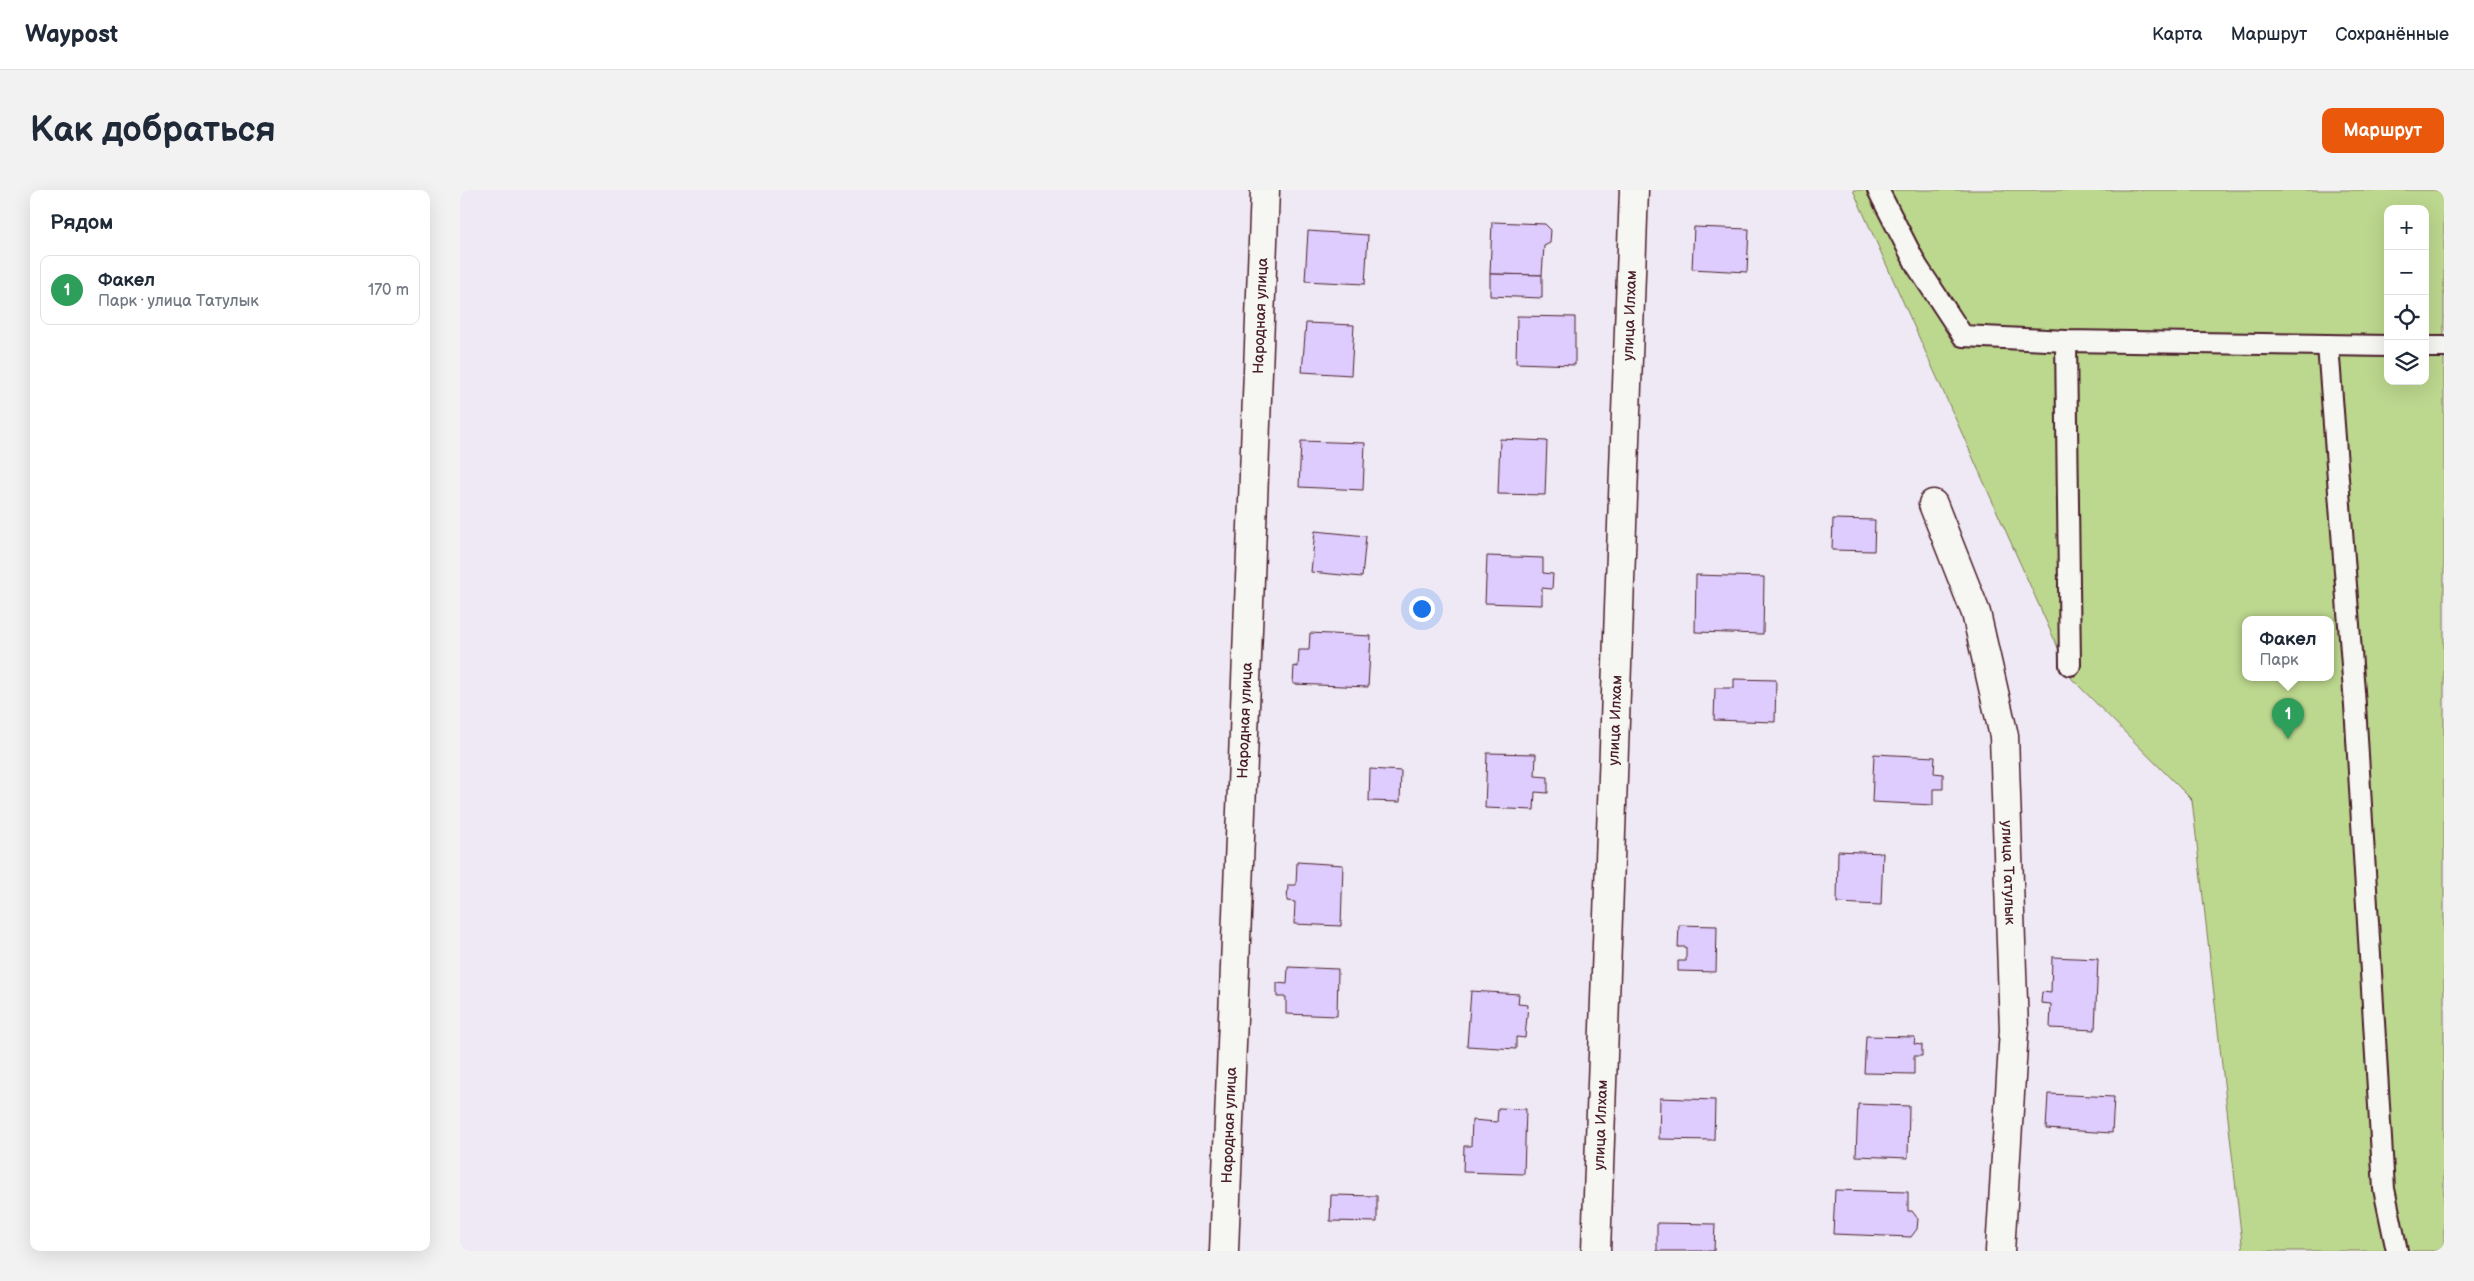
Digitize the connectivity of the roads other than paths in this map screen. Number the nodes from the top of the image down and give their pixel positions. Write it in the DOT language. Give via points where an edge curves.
graph roads {
  1 [pos="1265,190"];
  2 [pos="1634,190"];
  3 [pos="1878,190"];
  4 [pos="2066,341"];
  5 [pos="2328,345"];
  6 [pos="2384,346"];
  7 [pos="2429,347"];
  8 [pos="2444,347"];
  9 [pos="1933,504"];
  10 [pos="2070,665"];
  11 [pos="1224,1251"];
  12 [pos="1596,1251"];
  13 [pos="2000,1251"];
  14 [pos="2397,1251"];
  1 -- 11 [label="street, Народная улица"];
  2 -- 12 [label="street, улица Илхам"];
  3 -- 4 [label="lane" via="1917,266 1963,336"];
  4 -- 5 [label="lane"];
  4 -- 10 [label="lane"];
  5 -- 6 [label="lane"];
  5 -- 14 [label="lane" via="2355,705 2384,1190"];
  7 -- 8 [label="lane"];
  9 -- 13 [label="street, улица Татулык" via="1976,612 2004,736 2014,1030"];
}
